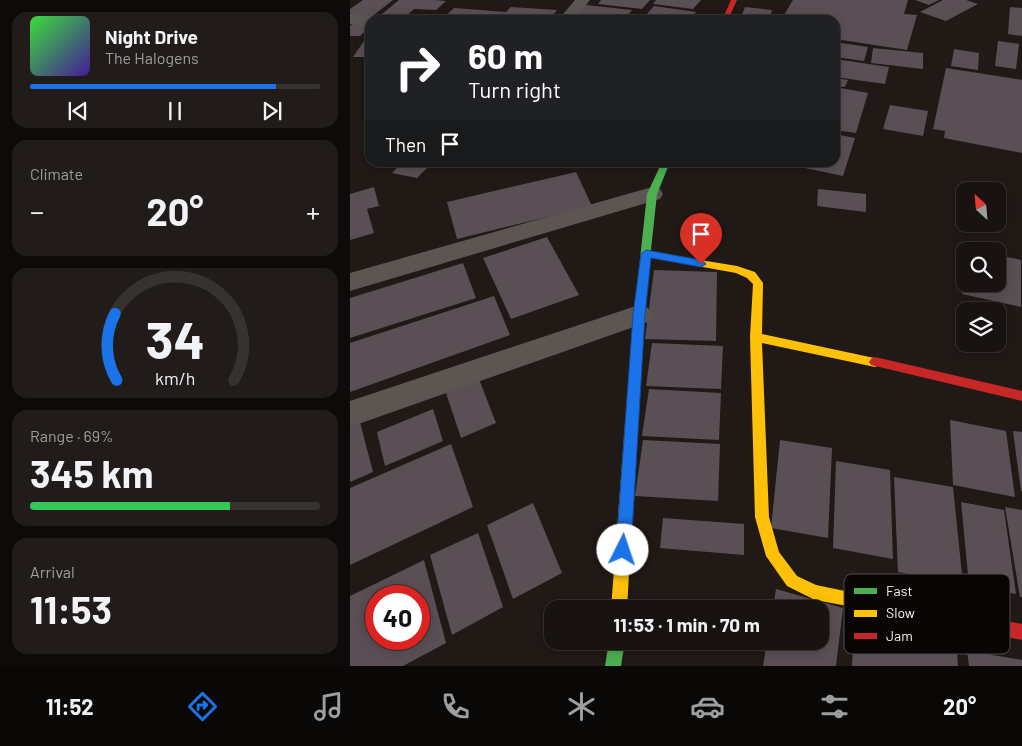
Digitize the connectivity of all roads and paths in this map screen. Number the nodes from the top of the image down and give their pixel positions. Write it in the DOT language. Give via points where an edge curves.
graph roads {
  1 [pos="583,0"];
  2 [pos="734,0"];
  3 [pos="570,15"];
  4 [pos="727,15"];
  5 [pos="350,19"];
  6 [pos="365,20"];
  7 [pos="664,167"];
  8 [pos="652,194"];
  9 [pos="646,254"];
  10 [pos="350,282"];
  11 [pos="639,315"];
  12 [pos="756,337"];
  13 [pos="1022,396"];
  14 [pos="350,414"];
  15 [pos="844,598"];
  16 [pos="620,600"];
  17 [pos="615,650"];
  18 [pos="612,666"];
  1 -- 3 [label="street"];
  2 -- 4 [label="street"];
  5 -- 6 [label="street"];
  7 -- 8 [label="street"];
  8 -- 9 [label="street"];
  8 -- 10 [label="street"];
  9 -- 11 [label="street"];
  9 -- 12 [label="street" via="751,275 758,283"];
  11 -- 14 [label="street"];
  11 -- 16 [label="street"];
  12 -- 13 [label="street" via="948,377"];
  12 -- 15 [label="street" via="762,518 773,556 792,581 815,592"];
  17 -- 18 [label="street"];
}
